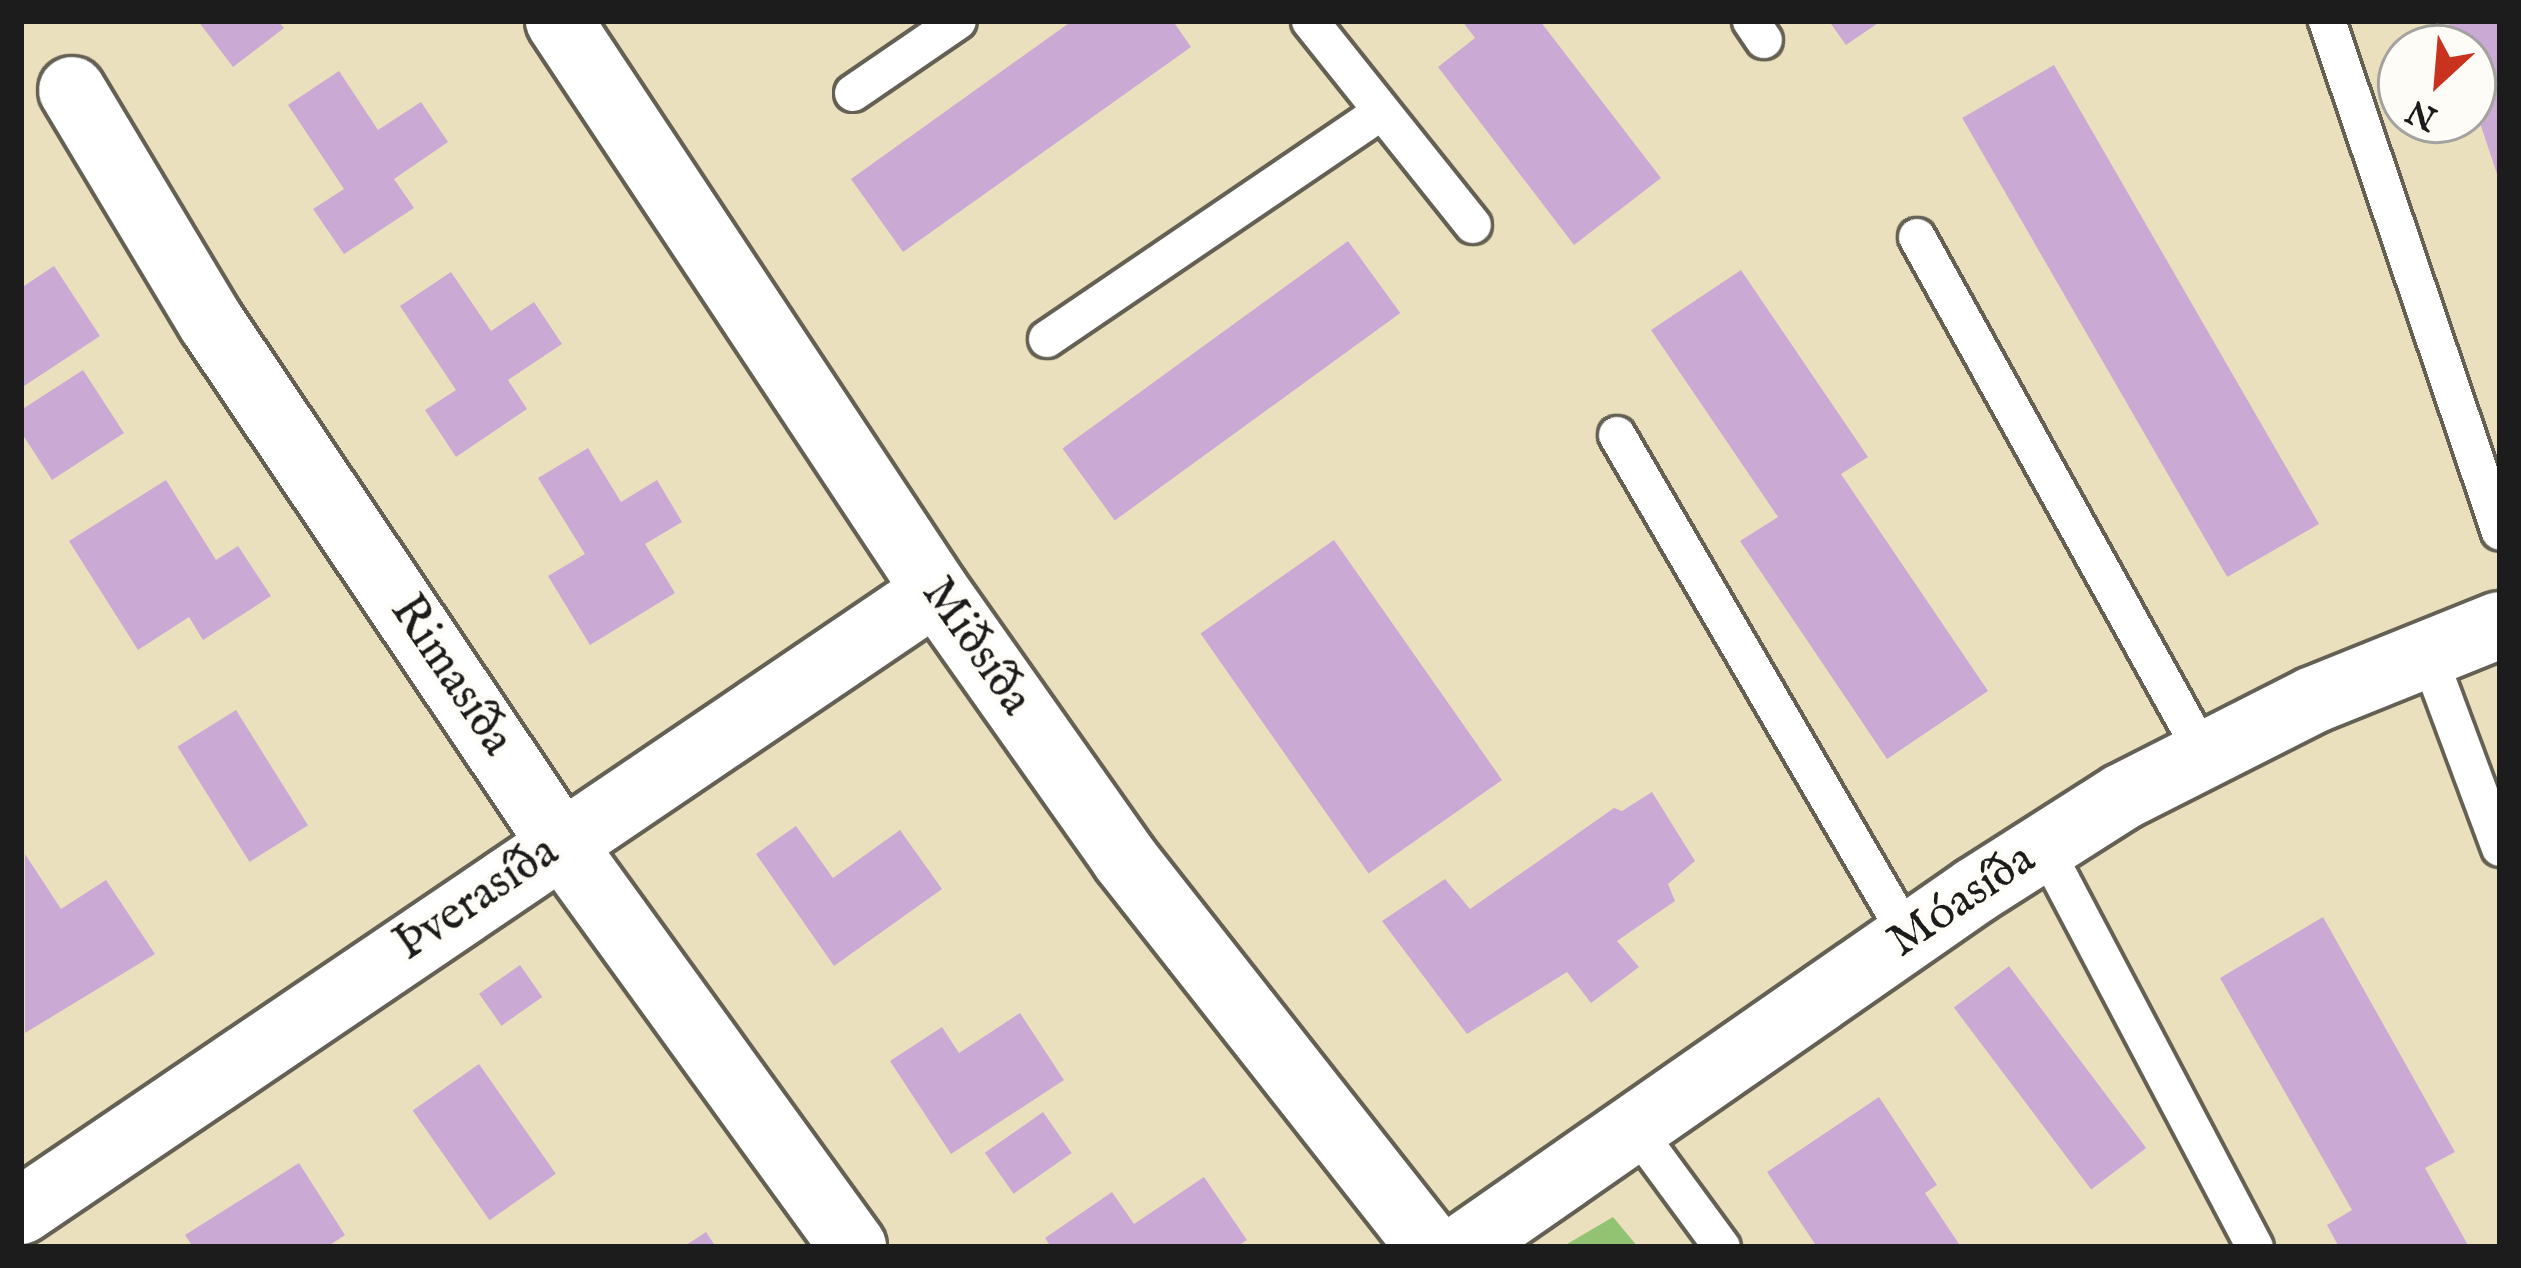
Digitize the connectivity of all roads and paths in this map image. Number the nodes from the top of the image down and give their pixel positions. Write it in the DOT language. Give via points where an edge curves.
graph roads {
  1 [pos="559,21"];
  2 [pos="958,21"];
  3 [pos="1310,21"];
  4 [pos="2326,21"];
  5 [pos="72,90"];
  6 [pos="853,93"];
  7 [pos="1378,114"];
  8 [pos="1473,225"];
  9 [pos="1917,237"];
  10 [pos="1047,339"];
  11 [pos="1617,434"];
  12 [pos="2500,532"];
  13 [pos="936,591"];
  14 [pos="2500,625"];
  15 [pos="2427,652"];
  16 [pos="2203,753"];
  17 [pos="561,843"];
  18 [pos="2043,845"];
  19 [pos="2500,848"];
  20 [pos="1909,938"];
  21 [pos="1633,1126"];
  22 [pos="21,1211"];
  23 [pos="21,1239"];
  24 [pos="27,1247"];
  25 [pos="853,1247"];
  26 [pos="1430,1247"];
  27 [pos="1463,1247"];
  28 [pos="1722,1247"];
  29 [pos="2255,1247"];
  1 -- 13 [label="street, Miðsíða"];
  2 -- 6 [label="lane"];
  3 -- 7 [label="lane"];
  4 -- 12 [label="lane"];
  5 -- 17 [label="street, Rimasíða" via="212,322"];
  7 -- 8 [label="lane"];
  7 -- 10 [label="lane"];
  9 -- 16 [label="lane"];
  11 -- 20 [label="lane"];
  13 -- 17 [label="street, Þverasíða"];
  13 -- 26 [label="street, Miðsíða" via="1124,858"];
  14 -- 15 [label="street, Móasíða"];
  15 -- 16 [label="street, Móasíða"];
  15 -- 19 [label="lane"];
  16 -- 18 [label="street, Móasíða"];
  17 -- 22 [label="street, Þverasíða"];
  17 -- 25 [label="street, Rimasíða"];
  18 -- 20 [label="street, Móasíða"];
  18 -- 29 [label="lane"];
  20 -- 21 [label="street, Móasíða"];
  21 -- 27 [label="street, Móasíða"];
  21 -- 28 [label="lane"];
  23 -- 24 [label="street"];
}
